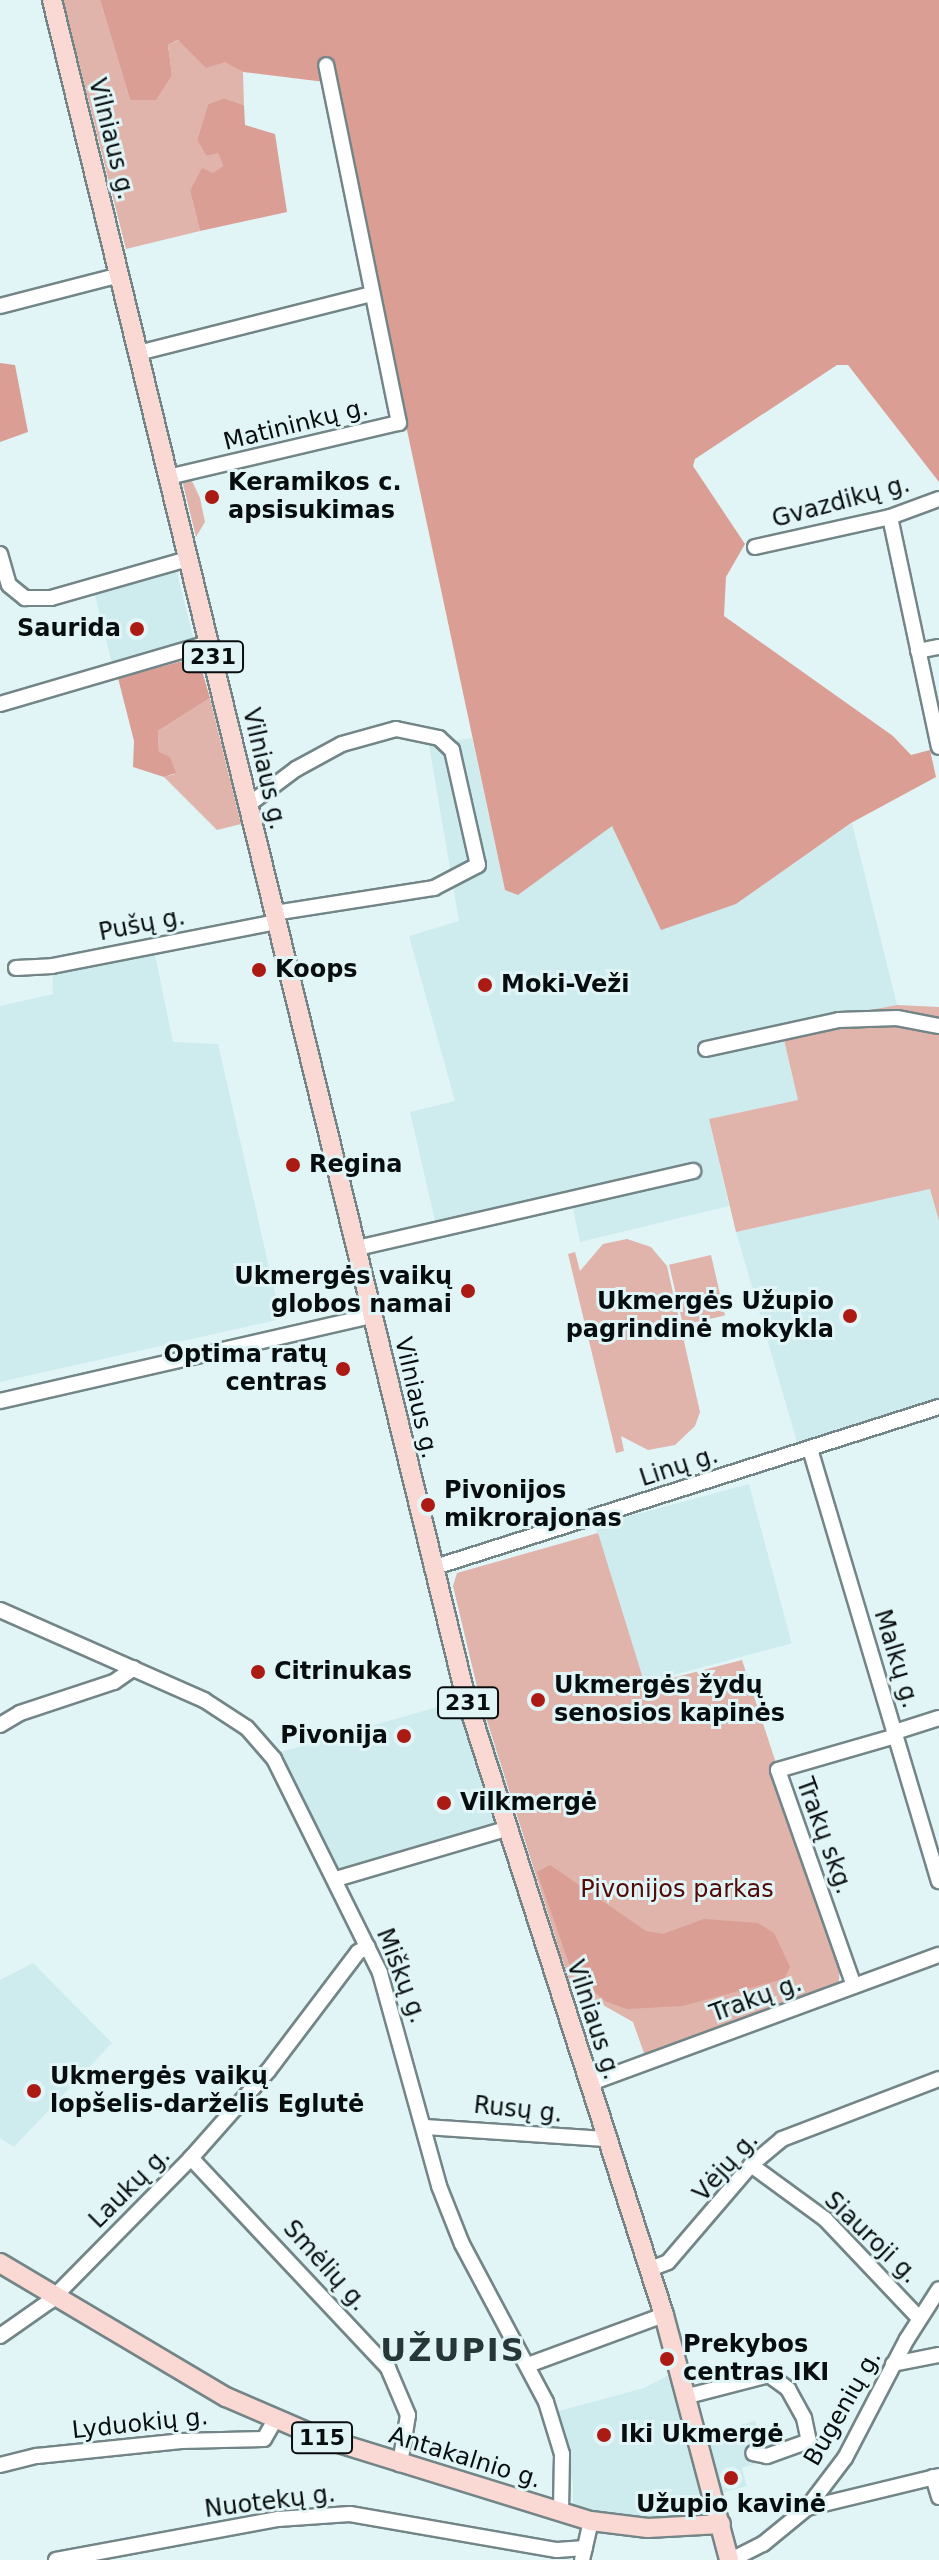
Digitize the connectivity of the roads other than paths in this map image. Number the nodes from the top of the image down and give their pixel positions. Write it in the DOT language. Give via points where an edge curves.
graph roads {
  1 [pos="52,0"];
  2 [pos="326,65"];
  3 [pos="120,275"];
  4 [pos="372,294"];
  5 [pos="0,306"];
  6 [pos="138,353"];
  7 [pos="168,477"];
  8 [pos="939,499"];
  9 [pos="890,517"];
  10 [pos="755,547"];
  11 [pos="0,554"];
  12 [pos="188,559"];
  13 [pos="209,643"];
  14 [pos="939,647"];
  15 [pos="918,651"];
  16 [pos="0,704"];
  17 [pos="939,747"];
  18 [pos="248,805"];
  19 [pos="275,918"];
  20 [pos="16,968"];
  21 [pos="939,1026"];
  22 [pos="706,1049"];
  23 [pos="693,1171"];
  24 [pos="357,1248"];
  25 [pos="372,1316"];
  26 [pos="0,1401"];
  27 [pos="939,1407"];
  28 [pos="810,1449"];
  29 [pos="432,1568"];
  30 [pos="0,1610"];
  31 [pos="134,1668"];
  32 [pos="939,1718"];
  33 [pos="0,1725"];
  34 [pos="895,1734"];
  35 [pos="506,1829"];
  36 [pos="336,1879"];
  37 [pos="939,1881"];
  38 [pos="368,1947"];
  39 [pos="939,1955"];
  40 [pos="854,1986"];
  41 [pos="939,2079"];
  42 [pos="588,2084"];
  43 [pos="425,2127"];
  44 [pos="606,2139"];
  45 [pos="191,2158"];
  46 [pos="751,2165"];
  47 [pos="0,2263"];
  48 [pos="650,2269"];
  49 [pos="939,2289"];
  50 [pos="56,2294"];
  51 [pos="664,2315"];
  52 [pos="919,2318"];
  53 [pos="0,2336"];
  54 [pos="939,2355"];
  55 [pos="893,2364"];
  56 [pos="528,2365"];
  57 [pos="688,2396"];
  58 [pos="275,2420"];
  59 [pos="753,2453"];
  60 [pos="400,2464"];
  61 [pos="0,2465"];
  62 [pos="936,2477"];
  63 [pos="939,2497"];
  64 [pos="807,2508"];
  65 [pos="561,2511"];
  66 [pos="591,2521"];
  67 [pos="721,2524"];
  68 [pos="583,2554"];
  69 [pos="56,2560"];
  70 [pos="730,2560"];
  1 -- 3 [label="main road, Vilniaus g. / 231"];
  2 -- 4 [label="street, Matininkų g."];
  3 -- 5 [label="street"];
  3 -- 6 [label="main road, Vilniaus g. / 231"];
  4 -- 6 [label="street"];
  4 -- 7 [label="street, Matininkų g." via="399,423"];
  6 -- 7 [label="main road, Vilniaus g. / 231"];
  7 -- 12 [label="main road, Vilniaus g. / 231"];
  8 -- 9 [label="street, Gvazdikų g."];
  9 -- 10 [label="street, Gvazdikų g."];
  9 -- 15 [label="street"];
  11 -- 12 [label="street" via="9,585 25,598 51,598"];
  12 -- 13 [label="main road, Vilniaus g. / 231"];
  13 -- 16 [label="street"];
  13 -- 18 [label="main road, Vilniaus g. / 231"];
  14 -- 15 [label="street"];
  15 -- 17 [label="street"];
  18 -- 19 [label="main road, Vilniaus g. / 231"];
  18 -- 19 [label="street, Pušų g." via="296,769 342,744 396,729 439,738 452,750 478,865 434,888"];
  19 -- 20 [label="street, Pušų g." via="52,966"];
  19 -- 24 [label="main road, Vilniaus g. / 231"];
  21 -- 22 [label="street" via="897,1018 839,1020"];
  23 -- 24 [label="street"];
  24 -- 25 [label="main road, Vilniaus g. / 231"];
  25 -- 26 [label="street"];
  25 -- 29 [label="main road, Vilniaus g. / 231"];
  27 -- 28 [label="street, Linų g."];
  28 -- 29 [label="street, Linų g."];
  28 -- 34 [label="street, Malkų g."];
  29 -- 35 [label="main road, Vilniaus g. / 231"];
  30 -- 31 [label="street, Miškų g."];
  31 -- 33 [label="street" via="114,1682 20,1713"];
  31 -- 36 [label="street, Miškų g." via="204,1700 247,1728 274,1759"];
  32 -- 34 [label="street"];
  34 -- 37 [label="street, Malkų g."];
  34 -- 40 [label="street, Trakų skg." via="778,1770"];
  35 -- 36 [label="street"];
  35 -- 42 [label="main road, Vilniaus g. / 231"];
  36 -- 38 [label="street, Miškų g."];
  38 -- 43 [label="street, Miškų g." via="395,2016"];
  38 -- 45 [label="street, Laukų g." via="358,1952 268,2071"];
  39 -- 40 [label="street, Trakų g."];
  40 -- 42 [label="street, Trakų g."];
  41 -- 46 [label="street, Vėjų g." via="790,2136"];
  42 -- 44 [label="main road, Vilniaus g. / 231"];
  43 -- 44 [label="street, Rusų g."];
  43 -- 56 [label="street, Miškų g." via="439,2186 462,2244"];
  44 -- 48 [label="main road, Vilniaus g. / 231"];
  45 -- 50 [label="street, Laukų g."];
  45 -- 60 [label="street, Smėlių g." via="388,2368 408,2415"];
  46 -- 48 [label="street, Vėjų g." via="686,2244 668,2262"];
  46 -- 52 [label="street, Siauroji g." via="825,2219"];
  47 -- 50 [label="main road, Antakalnio g. / 115"];
  48 -- 51 [label="main road, Vilniaus g. / 231"];
  49 -- 52 [label="street, Bugenių g."];
  50 -- 53 [label="street, Laukų g."];
  50 -- 58 [label="main road, Antakalnio g. / 115" via="204,2385"];
  51 -- 56 [label="street"];
  51 -- 57 [label="main road, Vilniaus g. / 231"];
  52 -- 55 [label="street, Bugenių g."];
  54 -- 55 [label="street"];
  55 -- 64 [label="street, Bugenių g." via="845,2458"];
  56 -- 65 [label="street, Miškų g." via="562,2454"];
  57 -- 59 [label="street" via="769,2375 788,2389 809,2441 767,2456"];
  57 -- 67 [label="main road, Vilniaus g. / 231"];
  58 -- 60 [label="main road, Antakalnio g. / 115"];
  58 -- 61 [label="street, Lyduokių g." via="264,2439 181,2441 37,2456"];
  60 -- 65 [label="main road, Antakalnio g. / 115"];
  62 -- 63 [label="street"];
  62 -- 64 [label="street"];
  64 -- 70 [label="street, Bugenių g." via="763,2544"];
  65 -- 66 [label="main road, Antakalnio g. / 115"];
  66 -- 67 [label="main road, Antakalnio g. / 115" via="648,2528"];
  66 -- 68 [label="street"];
  67 -- 70 [label="main road, Vilniaus g."];
  68 -- 69 [label="street, Nuotekų g." via="350,2514 278,2519"];
}
